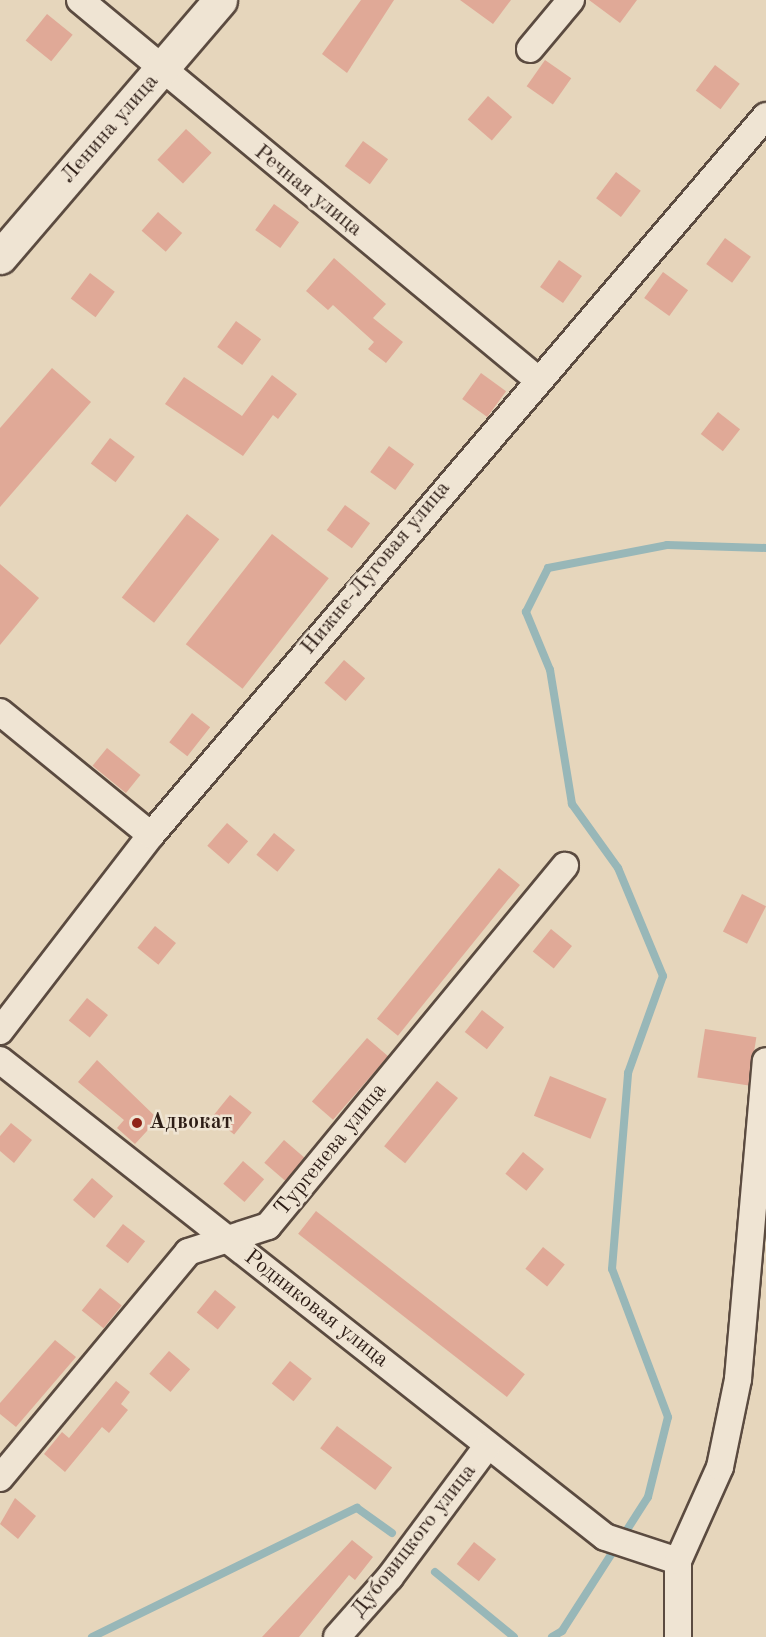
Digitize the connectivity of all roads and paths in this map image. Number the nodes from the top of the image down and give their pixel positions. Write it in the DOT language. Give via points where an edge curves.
graph roads {
  1 [pos="80,0"];
  2 [pos="220,0"];
  3 [pos="571,0"];
  4 [pos="530,49"];
  5 [pos="161,70"];
  6 [pos="766,116"];
  7 [pos="0,257"];
  8 [pos="537,379"];
  9 [pos="0,712"];
  10 [pos="151,835"];
  11 [pos="565,866"];
  12 [pos="0,1031"];
  13 [pos="0,1060"];
  14 [pos="766,1062"];
  15 [pos="228,1239"];
  16 [pos="489,1445"];
  17 [pos="0,1478"];
  18 [pos="678,1561"];
  19 [pos="338,1637"];
  20 [pos="678,1637"];
  1 -- 5 [label="street, Речная улица"];
  2 -- 5 [label="main road, Ленина улица"];
  3 -- 4 [label="street"];
  5 -- 7 [label="main road, Ленина улица"];
  5 -- 8 [label="street, Речная улица"];
  6 -- 8 [label="street, Нижне-Луговая улица"];
  8 -- 10 [label="street, Нижне-Луговая улица"];
  9 -- 10 [label="street"];
  10 -- 12 [label="street, Нижне-Луговая улица"];
  11 -- 15 [label="street, Тургенева улица" via="268,1226"];
  13 -- 15 [label="street, Родниковая улица"];
  14 -- 18 [label="street" via="738,1379 720,1467"];
  15 -- 16 [label="street, Родниковая улица"];
  15 -- 17 [label="street, Тургенева улица" via="188,1252"];
  16 -- 18 [label="street, Родниковая улица" via="605,1537"];
  16 -- 19 [label="street, Дубовицкого улица" via="390,1577"];
  18 -- 20 [label="street"];
}
